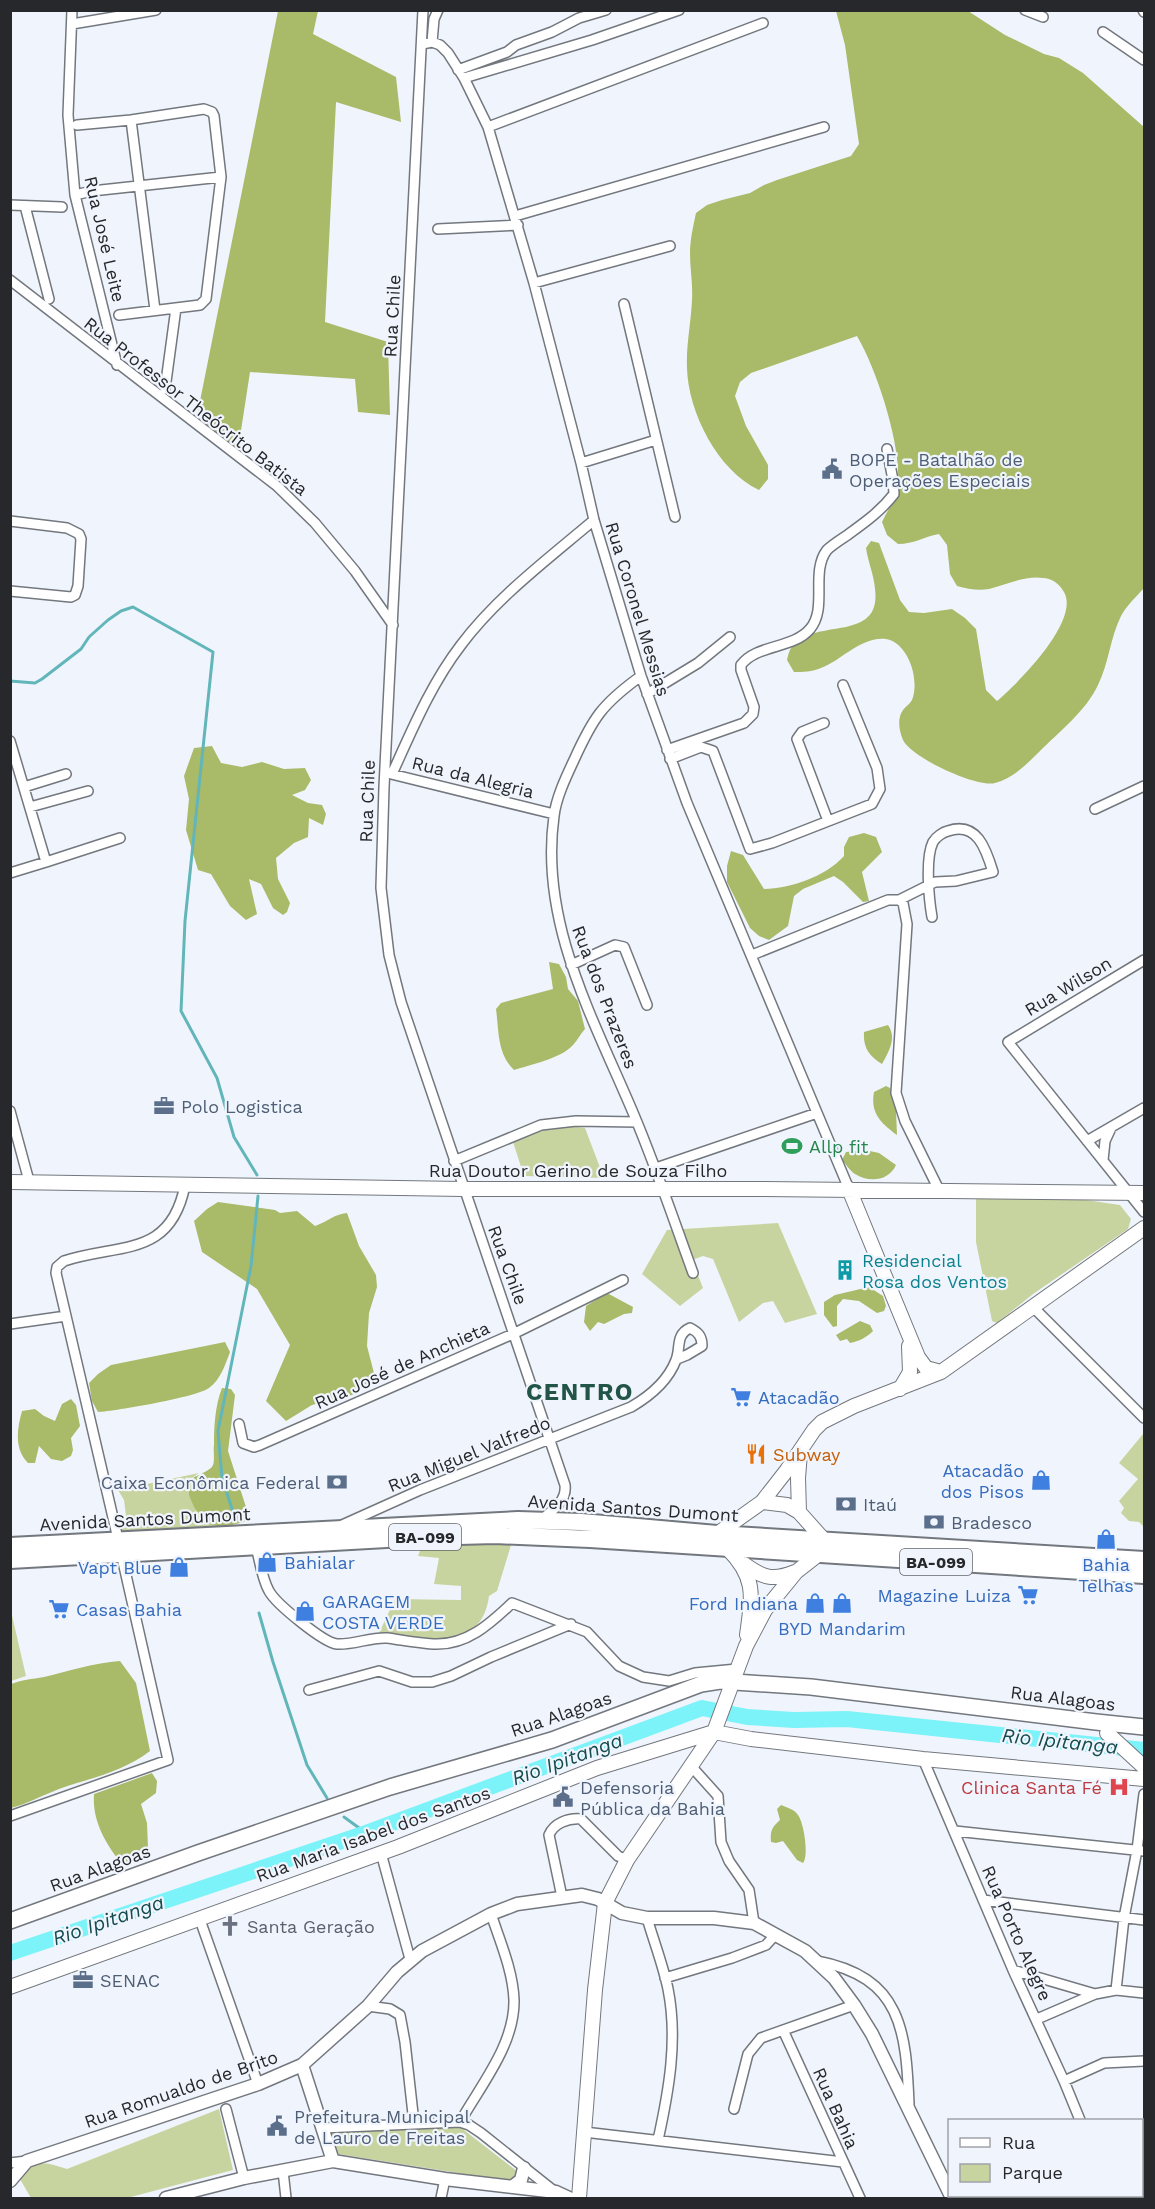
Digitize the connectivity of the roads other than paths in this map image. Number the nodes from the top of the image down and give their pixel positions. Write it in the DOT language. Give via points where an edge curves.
graph roads {
  1 [pos="72,10"];
  2 [pos="156,10"];
  3 [pos="423,10"];
  4 [pos="438,10"];
  5 [pos="606,10"];
  6 [pos="679,10"];
  7 [pos="1025,10"];
  8 [pos="98,15"];
  9 [pos="1043,17"];
  10 [pos="763,23"];
  11 [pos="72,24"];
  12 [pos="1103,32"];
  13 [pos="432,42"];
  14 [pos="422,44"];
  15 [pos="1144,60"];
  16 [pos="461,74"];
  17 [pos="131,120"];
  18 [pos="77,125"];
  19 [pos="488,127"];
  20 [pos="824,127"];
  21 [pos="220,177"];
  22 [pos="139,185"];
  23 [pos="75,195"];
  24 [pos="10,206"];
  25 [pos="25,206"];
  26 [pos="62,207"];
  27 [pos="517,221"];
  28 [pos="438,229"];
  29 [pos="669,246"];
  30 [pos="10,280"];
  31 [pos="534,283"];
  32 [pos="49,298"];
  33 [pos="624,304"];
  34 [pos="176,308"];
  35 [pos="155,310"];
  36 [pos="119,315"];
  37 [pos="117,365"];
  38 [pos="165,389"];
  39 [pos="656,440"];
  40 [pos="887,449"];
  41 [pos="581,463"];
  42 [pos="675,517"];
  43 [pos="594,520"];
  44 [pos="10,521"];
  45 [pos="10,591"];
  46 [pos="393,625"];
  47 [pos="730,637"];
  48 [pos="640,676"];
  49 [pos="843,685"];
  50 [pos="647,694"];
  51 [pos="824,723"];
  52 [pos="718,732"];
  53 [pos="10,741"];
  54 [pos="713,751"];
  55 [pos="668,755"];
  56 [pos="388,773"];
  57 [pos="66,774"];
  58 [pos="1144,786"];
  59 [pos="24,787"];
  60 [pos="88,790"];
  61 [pos="30,807"];
  62 [pos="1095,808"];
  63 [pos="554,814"];
  64 [pos="828,821"];
  65 [pos="120,838"];
  66 [pos="46,862"];
  67 [pos="10,873"];
  68 [pos="928,885"];
  69 [pos="899,900"];
  70 [pos="932,917"];
  71 [pos="752,955"];
  72 [pos="1144,960"];
  73 [pos="571,965"];
  74 [pos="647,1005"];
  75 [pos="1144,1108"];
  76 [pos="10,1111"];
  77 [pos="817,1113"];
  78 [pos="637,1122"];
  79 [pos="1112,1127"];
  80 [pos="1087,1141"];
  81 [pos="1103,1160"];
  82 [pos="454,1161"];
  83 [pos="656,1168"];
  84 [pos="29,1181"];
  85 [pos="10,1182"];
  86 [pos="185,1185"];
  87 [pos="463,1189"];
  88 [pos="849,1189"];
  89 [pos="662,1190"];
  90 [pos="940,1192"];
  91 [pos="1138,1193"];
  92 [pos="1144,1212"];
  93 [pos="1144,1228"];
  94 [pos="693,1274"];
  95 [pos="623,1280"];
  96 [pos="1032,1306"];
  97 [pos="66,1316"];
  98 [pos="10,1324"];
  99 [pos="908,1331"];
  100 [pos="515,1333"];
  101 [pos="677,1359"];
  102 [pos="941,1372"];
  103 [pos="900,1389"];
  104 [pos="1144,1418"];
  105 [pos="238,1424"];
  106 [pos="551,1438"];
  107 [pos="801,1451"];
  108 [pos="762,1502"];
  109 [pos="799,1512"];
  110 [pos="540,1521"];
  111 [pos="334,1528"];
  112 [pos="717,1534"];
  113 [pos="10,1546"];
  114 [pos="120,1546"];
  115 [pos="256,1547"];
  116 [pos="822,1547"];
  117 [pos="728,1549"];
  118 [pos="10,1560"];
  119 [pos="1144,1560"];
  120 [pos="742,1563"];
  121 [pos="795,1572"];
  122 [pos="1144,1575"];
  123 [pos="572,1624"];
  124 [pos="746,1646"];
  125 [pos="733,1682"];
  126 [pos="309,1690"];
  127 [pos="1144,1726"];
  128 [pos="716,1728"];
  129 [pos="1101,1728"];
  130 [pos="923,1759"];
  131 [pos="690,1766"];
  132 [pos="1144,1767"];
  133 [pos="1144,1779"];
  134 [pos="1144,1794"];
  135 [pos="10,1816"];
  136 [pos="956,1831"];
  137 [pos="1141,1850"];
  138 [pos="381,1852"];
  139 [pos="627,1860"];
  140 [pos="562,1897"];
  141 [pos="983,1900"];
  142 [pos="605,1903"];
  143 [pos="491,1914"];
  144 [pos="199,1917"];
  145 [pos="647,1918"];
  146 [pos="1124,1918"];
  147 [pos="1144,1920"];
  148 [pos="10,1921"];
  149 [pos="754,1923"];
  150 [pos="776,1934"];
  151 [pos="410,1959"];
  152 [pos="817,1961"];
  153 [pos="1013,1970"];
  154 [pos="665,1978"];
  155 [pos="10,1987"];
  156 [pos="1116,1990"];
  157 [pos="1144,1993"];
  158 [pos="1095,1994"];
  159 [pos="855,2005"];
  160 [pos="368,2006"];
  161 [pos="1037,2019"];
  162 [pos="783,2030"];
  163 [pos="1144,2061"];
  164 [pos="302,2065"];
  165 [pos="1064,2081"];
  166 [pos="258,2084"];
  167 [pos="226,2109"];
  168 [pos="734,2109"];
  169 [pos="909,2110"];
  170 [pos="1079,2119"];
  171 [pos="459,2122"];
  172 [pos="414,2123"];
  173 [pos="322,2128"];
  174 [pos="584,2132"];
  175 [pos="658,2140"];
  176 [pos="27,2161"];
  177 [pos="333,2161"];
  178 [pos="10,2163"];
  179 [pos="843,2163"];
  180 [pos="524,2168"];
  181 [pos="283,2171"];
  182 [pos="244,2178"];
  183 [pos="444,2179"];
  184 [pos="10,2181"];
  185 [pos="512,2187"];
  186 [pos="948,2190"];
  187 [pos="556,2192"];
  188 [pos="166,2199"];
  189 [pos="286,2199"];
  190 [pos="441,2199"];
  191 [pos="569,2199"];
  192 [pos="579,2199"];
  193 [pos="860,2199"];
  1 -- 11 [label="street, Rua José Leite"];
  2 -- 8 [label="street"];
  3 -- 14 [label="street, Rua Chile"];
  4 -- 13 [label="street"];
  5 -- 16 [label="street" via="516,45"];
  6 -- 16 [label="street" via="592,40"];
  7 -- 9 [label="street"];
  8 -- 11 [label="street"];
  10 -- 19 [label="street"];
  11 -- 23 [label="street, Rua José Leite" via="68,115"];
  12 -- 15 [label="street"];
  13 -- 14 [label="street"];
  13 -- 16 [label="street, Rua Coronel Messias" via="448,53"];
  14 -- 46 [label="street, Rua Chile"];
  16 -- 19 [label="street, Rua Coronel Messias"];
  17 -- 18 [label="street"];
  17 -- 21 [label="street" via="204,109 212,112"];
  17 -- 22 [label="street"];
  19 -- 27 [label="street, Rua Coronel Messias"];
  20 -- 27 [label="street"];
  21 -- 22 [label="street"];
  21 -- 34 [label="street" via="206,299 200,305"];
  22 -- 23 [label="street"];
  22 -- 35 [label="street"];
  23 -- 37 [label="street, Rua José Leite"];
  24 -- 25 [label="street"];
  25 -- 26 [label="street"];
  25 -- 32 [label="street"];
  27 -- 28 [label="street"];
  27 -- 31 [label="street, Rua Coronel Messias"];
  29 -- 31 [label="street"];
  30 -- 37 [label="street, Rua Professor Theócrito Batista"];
  31 -- 41 [label="street, Rua Coronel Messias"];
  33 -- 39 [label="street"];
  34 -- 35 [label="street"];
  34 -- 38 [label="street"];
  35 -- 36 [label="street"];
  37 -- 46 [label="street, Rua Professor Theócrito Batista" via="277,486 315,523"];
  39 -- 41 [label="street"];
  39 -- 42 [label="street"];
  40 -- 52 [label="street" via="894,494 874,515 828,550 821,564 815,622 809,631 745,660 741,670 753,700 753,714 744,723"];
  41 -- 43 [label="street, Rua Coronel Messias"];
  43 -- 48 [label="street, Rua Coronel Messias"];
  43 -- 56 [label="street" via="504,599 460,645"];
  44 -- 45 [label="street" via="68,528 81,539 75,595"];
  46 -- 56 [label="street, Rua Chile"];
  47 -- 50 [label="street" via="698,663"];
  48 -- 50 [label="street, Rua Coronel Messias"];
  48 -- 63 [label="street, Rua dos Prazeres" via="596,716 569,771"];
  49 -- 64 [label="street" via="877,768 879,789 872,804"];
  50 -- 55 [label="street, Rua Coronel Messias"];
  51 -- 64 [label="street" via="802,732 798,739"];
  52 -- 54 [label="street"];
  52 -- 55 [label="street"];
  53 -- 59 [label="street"];
  54 -- 55 [label="street" via="701,747"];
  54 -- 64 [label="street" via="750,849"];
  55 -- 71 [label="street, Rua Coronel Messias"];
  56 -- 63 [label="street, Rua da Alegria"];
  56 -- 82 [label="street, Rua Chile" via="381,888 389,955"];
  57 -- 59 [label="street"];
  58 -- 62 [label="street"];
  59 -- 61 [label="street"];
  60 -- 61 [label="street"];
  61 -- 66 [label="street"];
  63 -- 73 [label="street, Rua dos Prazeres" via="554,891"];
  65 -- 66 [label="street"];
  66 -- 67 [label="street"];
  68 -- 68 [label="street" via="993,872 981,841 970,830 943,832 933,842"];
  68 -- 69 [label="street"];
  68 -- 70 [label="street"];
  69 -- 71 [label="street" via="888,900"];
  69 -- 90 [label="street" via="907,924 896,1093 904,1121"];
  71 -- 77 [label="street, Rua Coronel Messias"];
  72 -- 80 [label="street, Rua Wilson" via="1008,1041"];
  73 -- 74 [label="street" via="615,945 624,947"];
  73 -- 78 [label="street, Rua dos Prazeres"];
  75 -- 79 [label="street"];
  76 -- 84 [label="street"];
  77 -- 83 [label="street"];
  77 -- 88 [label="street, Rua Coronel Messias"];
  78 -- 82 [label="street" via="541,1125"];
  78 -- 83 [label="street, Rua dos Prazeres"];
  79 -- 80 [label="street"];
  79 -- 81 [label="street" via="1105,1141"];
  80 -- 81 [label="street"];
  81 -- 91 [label="street"];
  82 -- 87 [label="street, Rua Chile"];
  83 -- 89 [label="street, Rua dos Prazeres"];
  84 -- 85 [label="main road, Rua Doutor Gerino de Souza Filho"];
  84 -- 86 [label="main road, Rua Doutor Gerino de Souza Filho"];
  86 -- 87 [label="main road, Rua Doutor Gerino de Souza Filho"];
  86 -- 97 [label="street" via="174,1216 150,1240 77,1257 57,1267 57,1287"];
  87 -- 89 [label="main road, Rua Doutor Gerino de Souza Filho"];
  87 -- 100 [label="street, Rua Chile"];
  88 -- 89 [label="main road, Rua Doutor Gerino de Souza Filho"];
  88 -- 90 [label="main road, Rua Doutor Gerino de Souza Filho"];
  88 -- 99 [label="main road"];
  89 -- 94 [label="street, Rua dos Prazeres"];
  90 -- 91 [label="main road, Rua Doutor Gerino de Souza Filho"];
  91 -- 92 [label="street"];
  93 -- 96 [label="main road"];
  95 -- 100 [label="street, Rua José de Anchieta"];
  96 -- 102 [label="main road"];
  96 -- 104 [label="street"];
  97 -- 98 [label="street"];
  97 -- 114 [label="street"];
  99 -- 102 [label="main road" via="922,1363 930,1371"];
  99 -- 103 [label="main road" via="910,1371"];
  100 -- 105 [label="street, Rua José de Anchieta" via="260,1446 243,1443"];
  100 -- 106 [label="street, Rua Chile"];
  101 -- 101 [label="street, Rua Miguel Valfredo" via="682,1334 690,1328 697,1331 702,1346"];
  101 -- 106 [label="street, Rua Miguel Valfredo" via="658,1388 645,1399"];
  102 -- 103 [label="main road"];
  103 -- 107 [label="main road" via="822,1422"];
  106 -- 110 [label="street, Rua Chile" via="566,1494"];
  106 -- 111 [label="street, Rua Miguel Valfredo"];
  107 -- 108 [label="main road"];
  107 -- 109 [label="main road"];
  108 -- 109 [label="main road" via="787,1505"];
  108 -- 112 [label="main road"];
  109 -- 116 [label="main road"];
  110 -- 111 [label="highway, Avenida Santos Dumont / BA-099"];
  110 -- 112 [label="highway, Avenida Santos Dumont / BA-099"];
  111 -- 114 [label="highway, Avenida Santos Dumont / BA-099"];
  112 -- 116 [label="highway, Avenida Santos Dumont / BA-099"];
  113 -- 114 [label="highway, Avenida Santos Dumont / BA-099"];
  114 -- 115 [label="highway, Avenida Santos Dumont / BA-099"];
  114 -- 118 [label="highway, Avenida Santos Dumont / BA-099"];
  114 -- 135 [label="street" via="168,1760"];
  115 -- 117 [label="highway, Avenida Santos Dumont / BA-099" via="495,1535"];
  115 -- 123 [label="street" via="268,1590 276,1600 334,1644 375,1637 435,1644 462,1640 481,1630 512,1603"];
  116 -- 117 [label="highway, Avenida Santos Dumont / BA-099"];
  116 -- 119 [label="highway, Avenida Santos Dumont / BA-099"];
  116 -- 121 [label="main road"];
  116 -- 122 [label="highway, Avenida Santos Dumont / BA-099"];
  117 -- 120 [label="main road"];
  120 -- 121 [label="main road" via="759,1575 773,1578"];
  120 -- 124 [label="main road" via="751,1589"];
  121 -- 124 [label="main road" via="765,1610"];
  123 -- 125 [label="street" via="587,1632 619,1666 643,1677 669,1680 695,1673"];
  123 -- 126 [label="street" via="432,1682 412,1682 379,1671"];
  124 -- 125 [label="main road"];
  125 -- 128 [label="main road"];
  125 -- 129 [label="main road, Rua Alagoas" via="812,1687"];
  125 -- 148 [label="main road, Rua Alagoas" via="701,1684 552,1740 390,1787"];
  127 -- 129 [label="main road, Rua Alagoas"];
  128 -- 130 [label="main road, Rua Maria Isabel dos Santos" via="751,1739"];
  128 -- 131 [label="main road"];
  128 -- 138 [label="main road, Rua Maria Isabel dos Santos" via="597,1768"];
  129 -- 132 [label="main road"];
  130 -- 133 [label="main road, Rua Maria Isabel dos Santos"];
  130 -- 136 [label="street, Rua Porto Alegre"];
  131 -- 139 [label="main road"];
  131 -- 149 [label="street" via="718,1796 721,1842 749,1890"];
  134 -- 137 [label="street"];
  136 -- 137 [label="street"];
  136 -- 141 [label="street, Rua Porto Alegre"];
  137 -- 146 [label="street"];
  138 -- 144 [label="main road, Rua Maria Isabel dos Santos"];
  138 -- 151 [label="street"];
  139 -- 140 [label="street" via="618,1856 581,1819 558,1824 549,1835"];
  139 -- 142 [label="main road"];
  140 -- 142 [label="street, Rua Romualdo de Brito" via="591,1896"];
  140 -- 143 [label="street, Rua Romualdo de Brito" via="517,1904"];
  141 -- 146 [label="street"];
  141 -- 153 [label="street, Rua Porto Alegre"];
  142 -- 145 [label="street, Rua Romualdo de Brito" via="622,1913"];
  142 -- 174 [label="main road"];
  143 -- 151 [label="street, Rua Romualdo de Brito"];
  143 -- 171 [label="street" via="514,1998 513,2016 502,2050"];
  144 -- 155 [label="main road, Rua Maria Isabel dos Santos"];
  144 -- 166 [label="street"];
  145 -- 149 [label="street, Rua Romualdo de Brito" via="714,1918"];
  145 -- 154 [label="street"];
  146 -- 147 [label="street"];
  146 -- 156 [label="street"];
  149 -- 150 [label="street, Rua Romualdo de Brito"];
  150 -- 152 [label="street, Rua Romualdo de Brito"];
  150 -- 154 [label="street" via="766,1945"];
  151 -- 160 [label="street, Rua Romualdo de Brito"];
  152 -- 159 [label="street, Rua Romualdo de Brito"];
  152 -- 169 [label="street" via="854,1972 874,1986 894,2012 907,2054"];
  153 -- 158 [label="street"];
  153 -- 161 [label="street, Rua Porto Alegre"];
  154 -- 175 [label="street" via="671,2059"];
  156 -- 157 [label="street"];
  156 -- 158 [label="street"];
  158 -- 161 [label="street"];
  159 -- 162 [label="street"];
  159 -- 169 [label="street, Rua Romualdo de Brito"];
  160 -- 164 [label="street, Rua Romualdo de Brito"];
  160 -- 172 [label="street" via="390,2009 400,2015"];
  161 -- 165 [label="street, Rua Porto Alegre"];
  162 -- 168 [label="street" via="761,2038 748,2054"];
  162 -- 179 [label="street, Rua Bahia"];
  163 -- 165 [label="street" via="1104,2063"];
  164 -- 166 [label="street, Rua Romualdo de Brito"];
  164 -- 173 [label="street"];
  165 -- 170 [label="street, Rua Porto Alegre"];
  166 -- 176 [label="street, Rua Romualdo de Brito"];
  167 -- 182 [label="street"];
  169 -- 186 [label="street, Rua Romualdo de Brito"];
  171 -- 172 [label="street"];
  171 -- 180 [label="street" via="469,2125"];
  172 -- 173 [label="street"];
  173 -- 177 [label="street"];
  174 -- 175 [label="street"];
  174 -- 192 [label="main road"];
  175 -- 179 [label="street"];
  176 -- 178 [label="street"];
  176 -- 184 [label="street"];
  177 -- 181 [label="street"];
  177 -- 183 [label="street"];
  179 -- 193 [label="street, Rua Bahia"];
  180 -- 185 [label="street" via="521,2180"];
  180 -- 187 [label="street"];
  181 -- 182 [label="street"];
  181 -- 189 [label="street"];
  182 -- 188 [label="street"];
  183 -- 185 [label="street"];
  183 -- 190 [label="street"];
  185 -- 187 [label="street"];
  187 -- 191 [label="street"];
}
